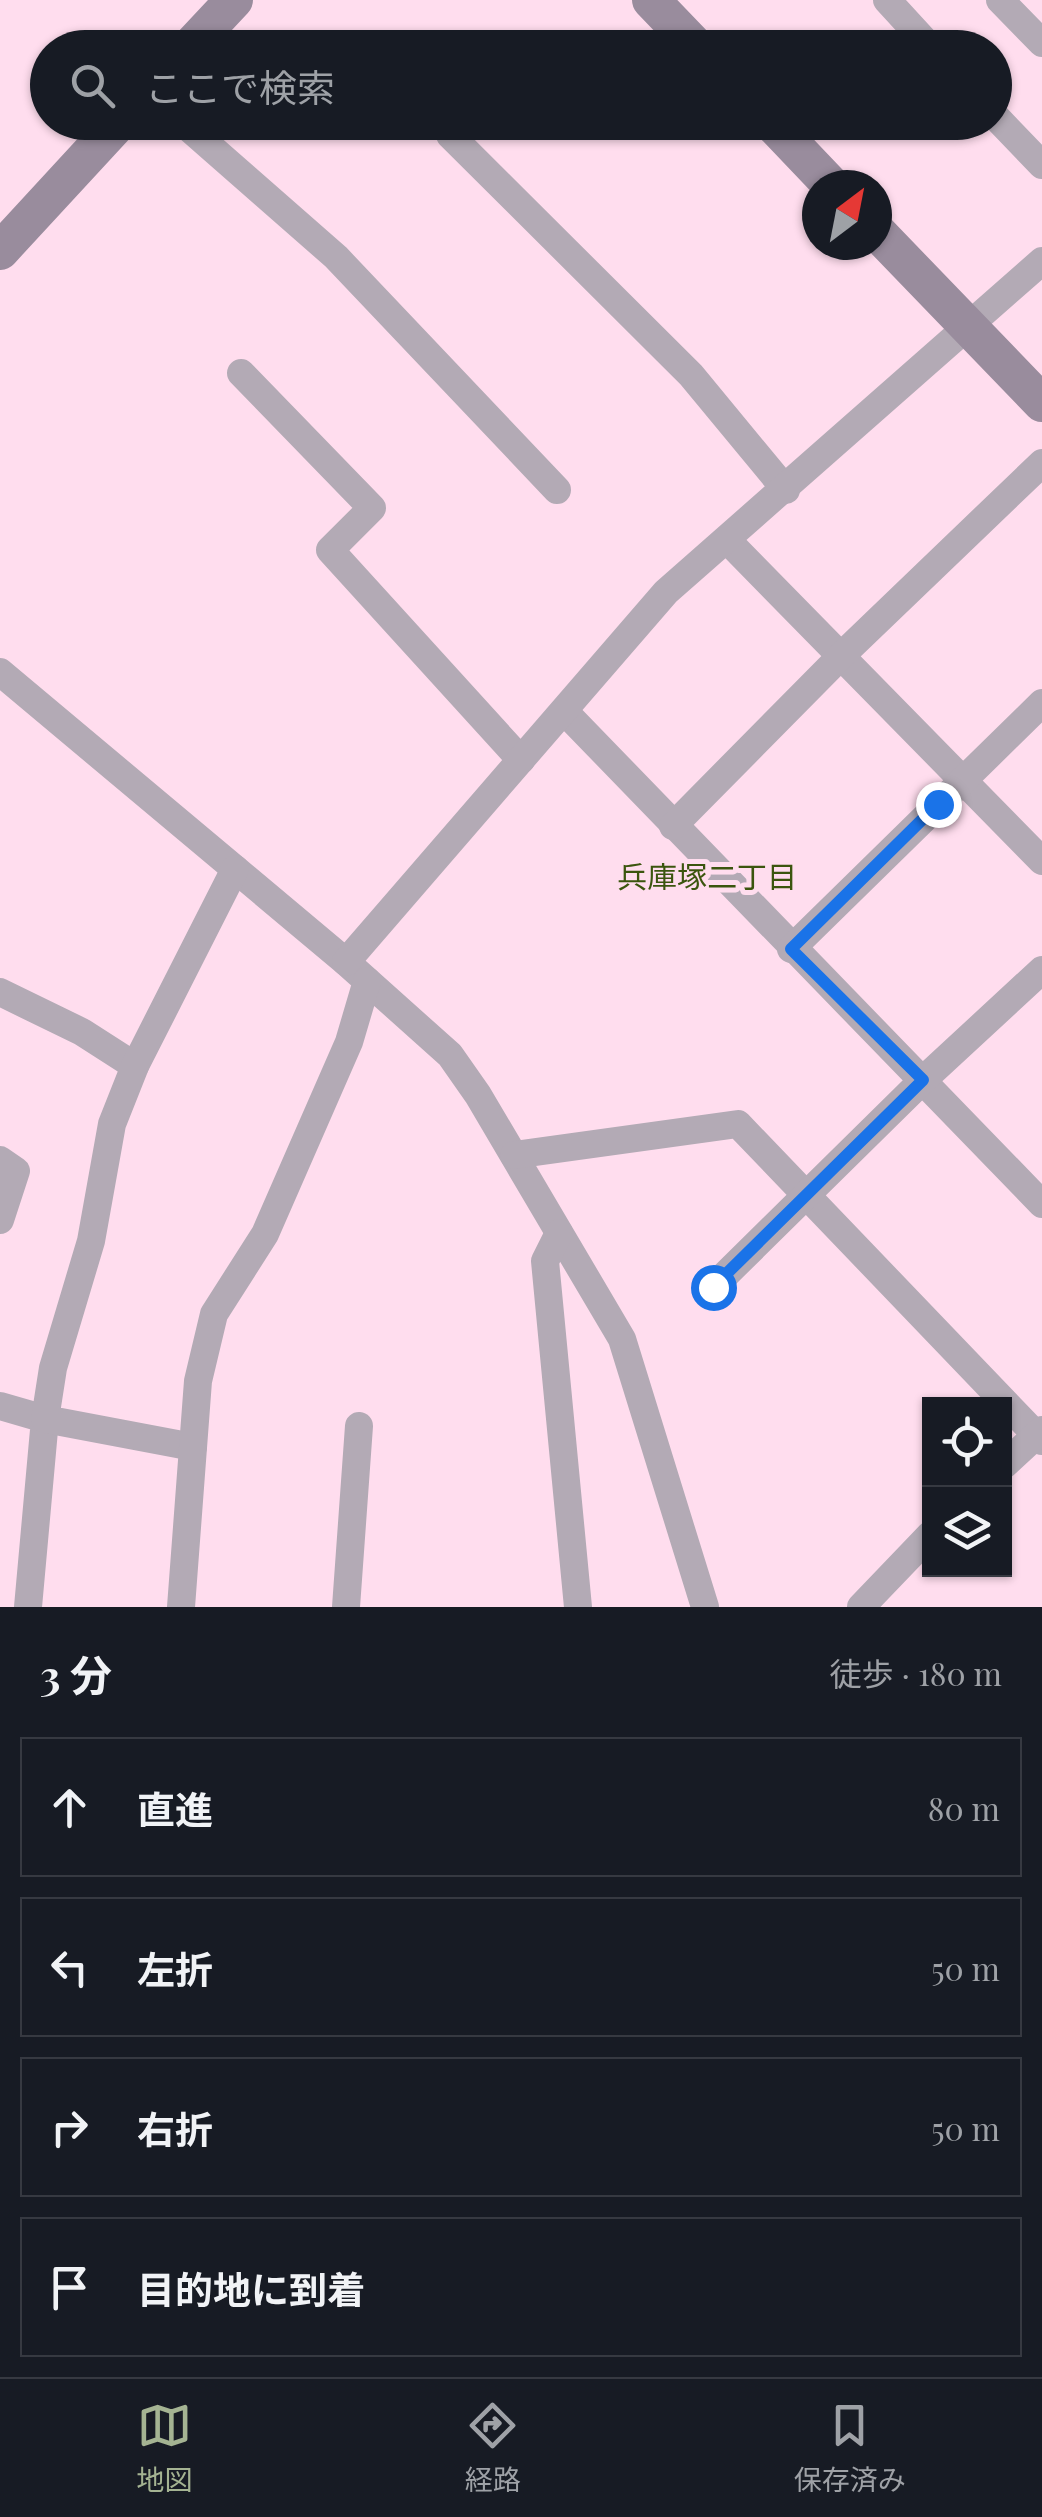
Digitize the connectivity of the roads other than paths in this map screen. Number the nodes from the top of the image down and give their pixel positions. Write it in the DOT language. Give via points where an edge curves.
graph roads {
  1 [pos="234,0"];
  2 [pos="651,0"];
  3 [pos="886,0"];
  4 [pos="1000,0"];
  5 [pos="206,30"];
  6 [pos="680,30"];
  7 [pos="914,30"];
  8 [pos="1042,42"];
  9 [pos="1012,134"];
  10 [pos="102,140"];
  11 [pos="203,140"];
  12 [pos="455,140"];
  13 [pos="788,140"];
  14 [pos="1042,166"];
  15 [pos="817,170"];
  16 [pos="892,247"];
  17 [pos="0,251"];
  18 [pos="1042,261"];
  19 [pos="967,324"];
  20 [pos="241,373"];
  21 [pos="1042,403"];
  22 [pos="1042,463"];
  23 [pos="557,490"];
  24 [pos="786,490"];
  25 [pos="728,541"];
  26 [pos="841,656"];
  27 [pos="0,672"];
  28 [pos="1042,703"];
  29 [pos="564,711"];
  30 [pos="521,760"];
  31 [pos="963,780"];
  32 [pos="673,826"];
  33 [pos="1042,861"];
  34 [pos="235,869"];
  35 [pos="791,949"];
  36 [pos="1042,970"];
  37 [pos="356,972"];
  38 [pos="0,992"];
  39 [pos="134,1066"];
  40 [pos="923,1080"];
  41 [pos="514,1155"];
  42 [pos="0,1160"];
  43 [pos="806,1196"];
  44 [pos="1041,1202"];
  45 [pos="0,1220"];
  46 [pos="559,1233"];
  47 [pos="713,1287"];
  48 [pos="0,1406"];
  49 [pos="45,1419"];
  50 [pos="359,1426"];
  51 [pos="1040,1435"];
  52 [pos="193,1448"];
  53 [pos="1012,1458"];
  54 [pos="922,1543"];
  55 [pos="28,1607"];
  56 [pos="180,1607"];
  57 [pos="346,1607"];
  58 [pos="578,1607"];
  59 [pos="706,1607"];
  60 [pos="860,1607"];
  1 -- 5 [label="street"];
  2 -- 6 [label="street"];
  3 -- 7 [label="street"];
  4 -- 8 [label="street"];
  9 -- 14 [label="street"];
  10 -- 17 [label="street"];
  11 -- 23 [label="street" via="336,257"];
  12 -- 24 [label="street" via="691,375"];
  13 -- 15 [label="street"];
  16 -- 19 [label="street"];
  18 -- 19 [label="street"];
  19 -- 21 [label="street"];
  19 -- 24 [label="street"];
  20 -- 30 [label="street" via="372,508 330,550"];
  22 -- 26 [label="street"];
  24 -- 25 [label="street"];
  25 -- 26 [label="street"];
  25 -- 29 [label="street" via="666,592"];
  26 -- 31 [label="street"];
  26 -- 32 [label="street"];
  27 -- 34 [label="street"];
  28 -- 31 [label="street"];
  29 -- 30 [label="street"];
  29 -- 32 [label="street"];
  30 -- 37 [label="street"];
  31 -- 33 [label="street"];
  31 -- 35 [label="street"];
  32 -- 35 [label="street"];
  34 -- 37 [label="street"];
  34 -- 39 [label="street"];
  35 -- 40 [label="street"];
  36 -- 40 [label="street"];
  37 -- 41 [label="street" via="450,1055"];
  37 -- 52 [label="street" via="348,1042 273,1218 214,1314 198,1381"];
  38 -- 39 [label="street"];
  39 -- 49 [label="street" via="112,1124 91,1241 53,1368"];
  40 -- 43 [label="street"];
  40 -- 44 [label="street"];
  41 -- 43 [label="street" via="738,1124"];
  41 -- 46 [label="street"];
  42 -- 45 [label="street" via="16,1172"];
  43 -- 47 [label="street"];
  43 -- 51 [label="street"];
  46 -- 58 [label="street" via="545,1261"];
  46 -- 59 [label="street" via="622,1339"];
  48 -- 49 [label="street"];
  49 -- 52 [label="street"];
  49 -- 55 [label="street"];
  50 -- 57 [label="street"];
  51 -- 53 [label="street"];
  52 -- 56 [label="street"];
  54 -- 60 [label="street"];
}
